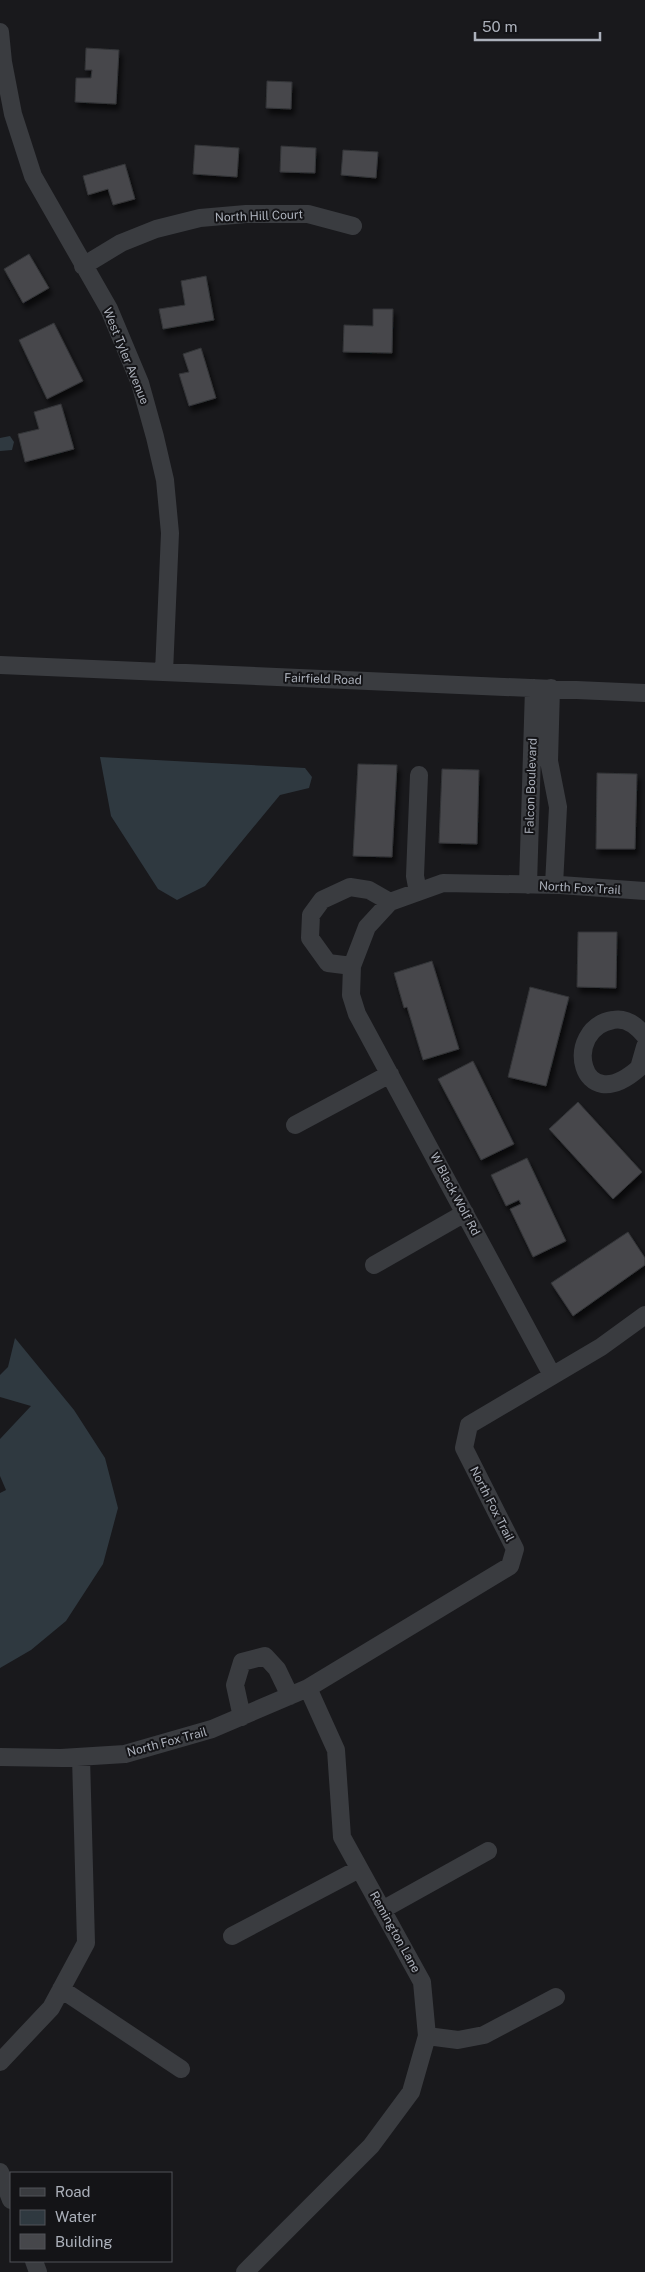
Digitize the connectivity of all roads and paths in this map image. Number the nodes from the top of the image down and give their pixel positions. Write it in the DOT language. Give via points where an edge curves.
graph roads {
  1 [pos="0,32"];
  2 [pos="354,226"];
  3 [pos="83,266"];
  4 [pos="0,665"];
  5 [pos="164,672"];
  6 [pos="542,688"];
  7 [pos="645,693"];
  8 [pos="419,775"];
  9 [pos="521,885"];
  10 [pos="554,885"];
  11 [pos="645,891"];
  12 [pos="418,892"];
  13 [pos="390,902"];
  14 [pos="352,966"];
  15 [pos="642,1025"];
  16 [pos="645,1047"];
  17 [pos="390,1074"];
  18 [pos="294,1125"];
  19 [pos="465,1214"];
  20 [pos="374,1264"];
  21 [pos="645,1315"];
  22 [pos="552,1375"];
  23 [pos="308,1688"];
  24 [pos="290,1696"];
  25 [pos="242,1717"];
  26 [pos="0,1757"];
  27 [pos="81,1757"];
  28 [pos="488,1851"];
  29 [pos="359,1868"];
  30 [pos="382,1910"];
  31 [pos="232,1936"];
  32 [pos="61,1989"];
  33 [pos="556,1997"];
  34 [pos="427,2036"];
  35 [pos="0,2062"];
  36 [pos="181,2069"];
  37 [pos="0,2172"];
  38 [pos="10,2197"];
  39 [pos="245,2272"];
  1 -- 3 [label="street, West Tyler Avenue" via="13,114 33,176"];
  2 -- 3 [label="street, North Hill Court" via="308,214 200,218 156,229 121,243"];
  3 -- 5 [label="street, West Tyler Avenue" via="108,308 140,383 165,480 170,533"];
  4 -- 5 [label="street, Fairfield Road"];
  5 -- 6 [label="street, Fairfield Road"];
  6 -- 7 [label="street, Fairfield Road"];
  6 -- 9 [label="street, Falcon Boulevard"];
  6 -- 10 [label="street, Falcon Boulevard" via="549,761 558,807"];
  8 -- 12 [label="street" via="414,876"];
  9 -- 10 [label="street, North Fox Trail"];
  9 -- 12 [label="street, North Fox Trail" via="443,883"];
  10 -- 11 [label="street, North Fox Trail"];
  12 -- 13 [label="street, North Fox Trail"];
  13 -- 14 [label="street, W Black Wolf Rd" via="367,927"];
  13 -- 14 [label="street" via="369,890 350,887 322,900 311,915 310,938 328,963"];
  14 -- 17 [label="street, W Black Wolf Rd" via="351,995 357,1014"];
  15 -- 16 [label="street" via="615,1019 600,1023 592,1030 584,1047 582,1063 586,1072 603,1084 616,1083 639,1068"];
  17 -- 18 [label="street"];
  17 -- 19 [label="street, W Black Wolf Rd"];
  19 -- 20 [label="street"];
  19 -- 22 [label="street, W Black Wolf Rd"];
  21 -- 22 [label="street, North Fox Trail" via="601,1347"];
  22 -- 23 [label="street, North Fox Trail" via="469,1425 467,1433 464,1448 515,1549 510,1566"];
  23 -- 24 [label="street, North Fox Trail"];
  23 -- 29 [label="street, Remington Lane" via="336,1750 342,1837"];
  24 -- 25 [label="street, North Fox Trail"];
  24 -- 25 [label="street" via="278,1669 265,1656 242,1662 235,1686"];
  25 -- 27 [label="street, North Fox Trail" via="212,1730 124,1754"];
  26 -- 27 [label="street, North Fox Trail"];
  27 -- 32 [label="street" via="86,1943"];
  28 -- 30 [label="street"];
  29 -- 30 [label="street, Remington Lane"];
  29 -- 31 [label="street"];
  30 -- 34 [label="street, Remington Lane" via="422,1982"];
  32 -- 35 [label="street" via="51,2008"];
  32 -- 36 [label="street"];
  33 -- 34 [label="street" via="484,2035 458,2040"];
  34 -- 39 [label="street, Remington Lane" via="411,2092 371,2146"];
  37 -- 38 [label="street"];
}
